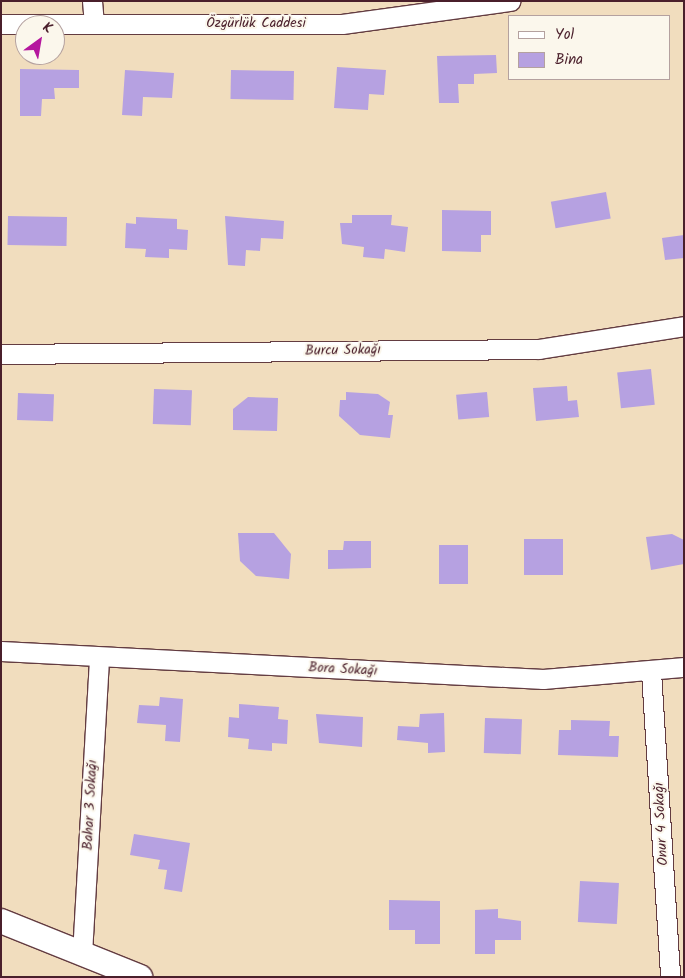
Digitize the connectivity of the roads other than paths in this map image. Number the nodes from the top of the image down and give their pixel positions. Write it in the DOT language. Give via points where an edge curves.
graph roads {
  1 [pos="92,1"];
  2 [pos="510,1"];
  3 [pos="419,8"];
  4 [pos="94,22"];
  5 [pos="1,24"];
  6 [pos="684,326"];
  7 [pos="1,354"];
  8 [pos="1,651"];
  9 [pos="99,657"];
  10 [pos="684,667"];
  11 [pos="651,672"];
  12 [pos="1,921"];
  13 [pos="82,954"];
  14 [pos="140,977"];
  15 [pos="670,977"];
  1 -- 4 [label="street"];
  2 -- 3 [label="street, Özgürlük Caddesi"];
  3 -- 4 [label="street, Özgürlük Caddesi" via="342,24"];
  4 -- 5 [label="street, Özgürlük Caddesi"];
  6 -- 7 [label="street, Burcu Sokağı" via="539,349"];
  8 -- 9 [label="street, Bora Sokağı"];
  9 -- 11 [label="street, Bora Sokağı" via="543,679"];
  9 -- 13 [label="street, Bahar 3 Sokağı"];
  10 -- 11 [label="street, Bora Sokağı"];
  11 -- 15 [label="street, Onur 4 Sokağı"];
  12 -- 13 [label="street"];
  13 -- 14 [label="street"];
}
